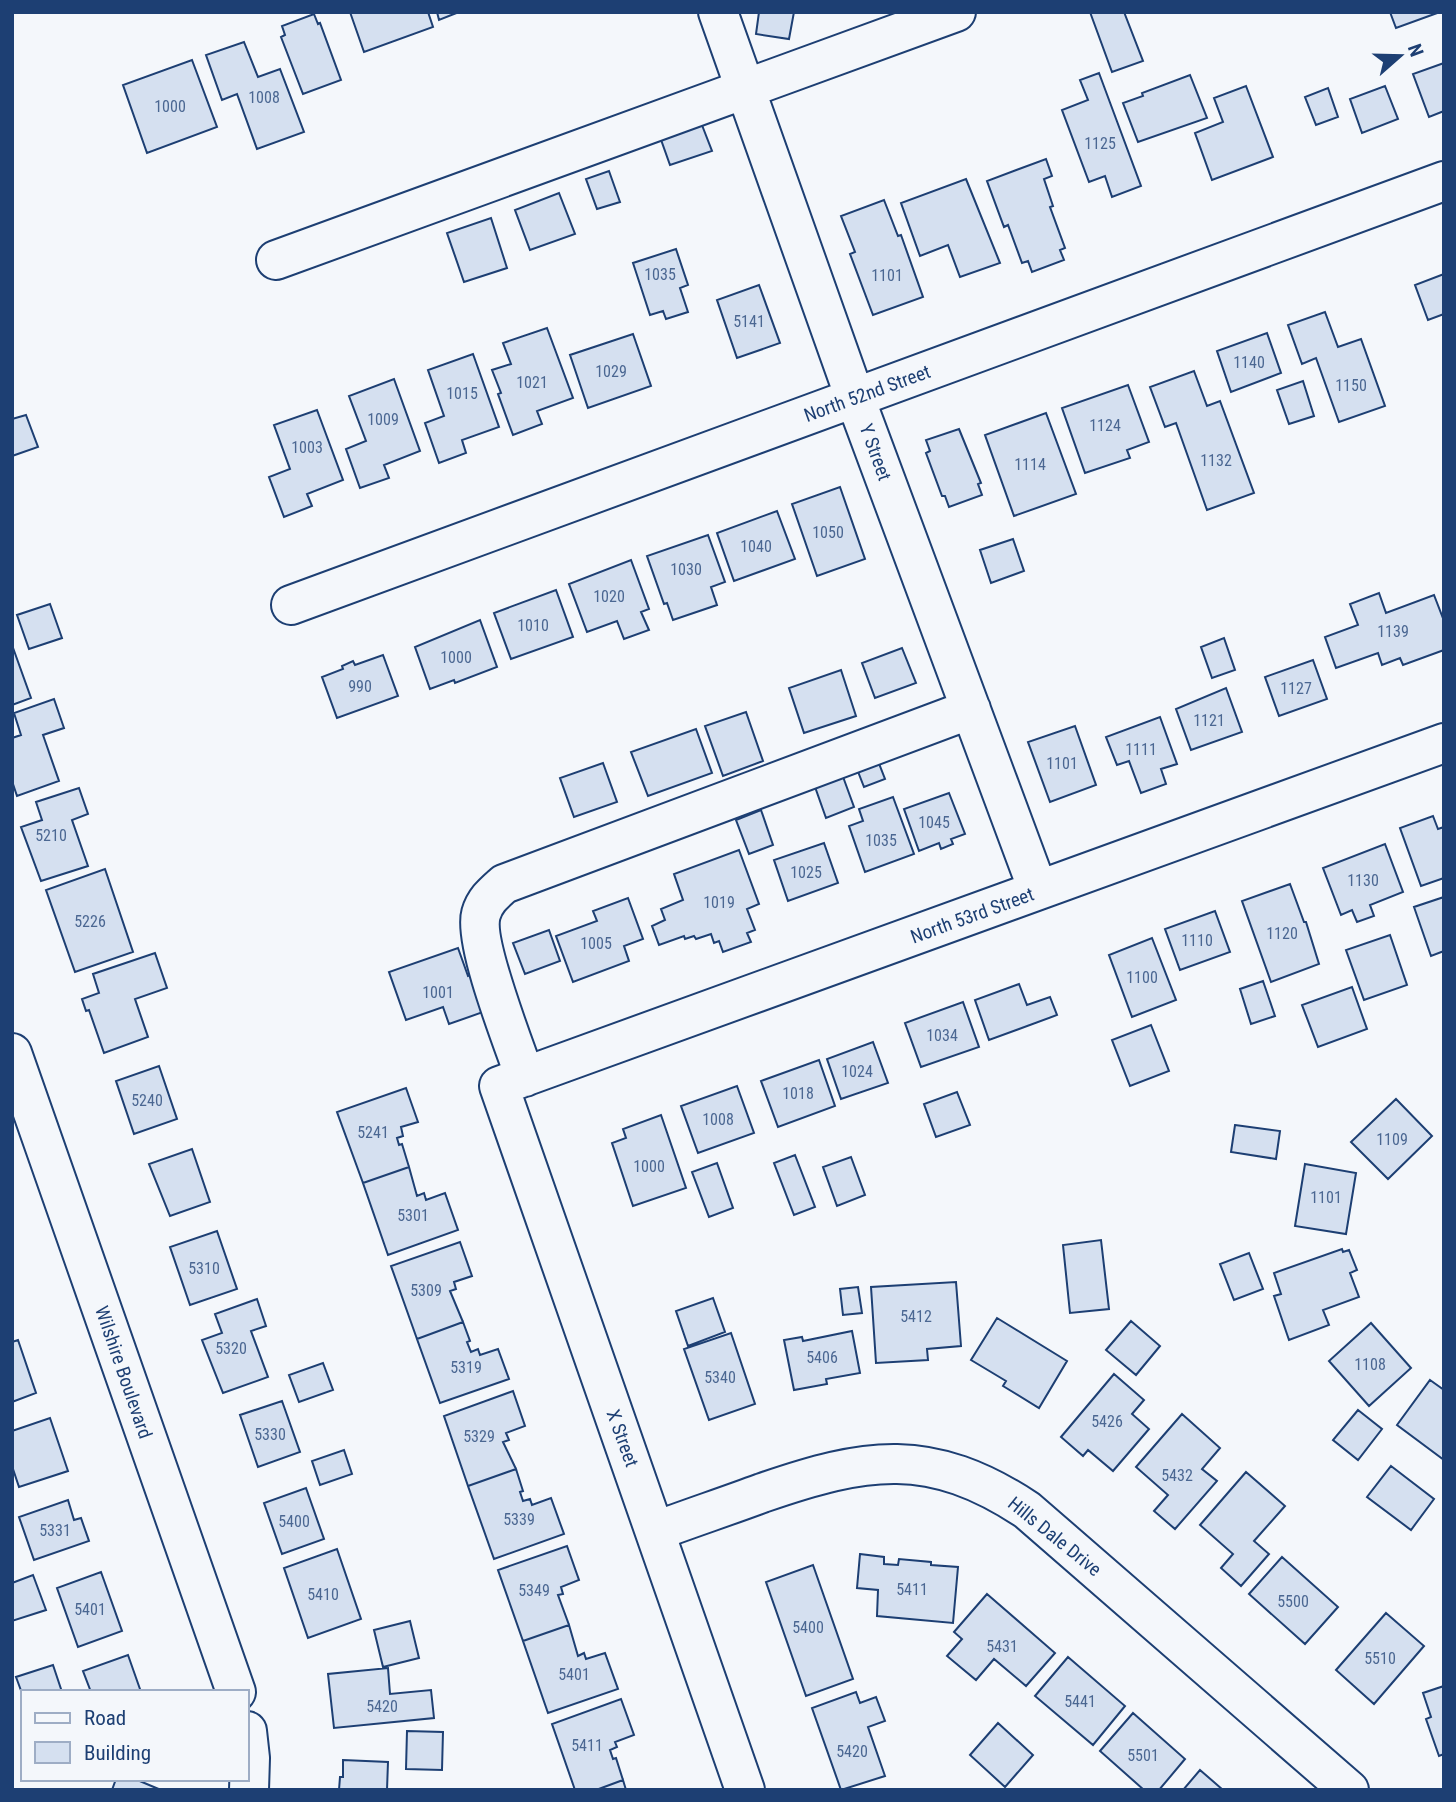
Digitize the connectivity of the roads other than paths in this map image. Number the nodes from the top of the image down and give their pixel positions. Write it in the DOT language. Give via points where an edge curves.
graph roads {
  1 [pos="718,12"];
  2 [pos="956,12"];
  3 [pos="746,89"];
  4 [pos="1444,181"];
  5 [pos="276,260"];
  6 [pos="855,398"];
  7 [pos="291,605"];
  8 [pos="971,709"];
  9 [pos="1444,743"];
  10 [pos="1038,891"];
  11 [pos="12,1052"];
  12 [pos="512,1082"];
  13 [pos="656,1531"];
  14 [pos="235,1690"];
  15 [pos="248,1740"];
  16 [pos="250,1790"];
  17 [pos="745,1790"];
  18 [pos="1349,1790"];
  1 -- 3 [label="street, Y Street"];
  2 -- 3 [label="street"];
  3 -- 5 [label="street"];
  3 -- 6 [label="street, Y Street"];
  4 -- 6 [label="street, North 52nd Street"];
  6 -- 7 [label="street, North 52nd Street"];
  6 -- 8 [label="street, Y Street"];
  8 -- 10 [label="street, Y Street"];
  8 -- 12 [label="street, X Street" via="504,884 489,897 480,916"];
  9 -- 10 [label="street, North 53rd Street"];
  10 -- 12 [label="street, North 53rd Street"];
  11 -- 14 [label="street, Wilshire Boulevard"];
  12 -- 13 [label="street, X Street"];
  13 -- 17 [label="street, X Street"];
  13 -- 18 [label="street, Hills Dale Drive" via="818,1474 861,1465 911,1464 954,1473 1027,1510"];
  15 -- 16 [label="street"];
}
